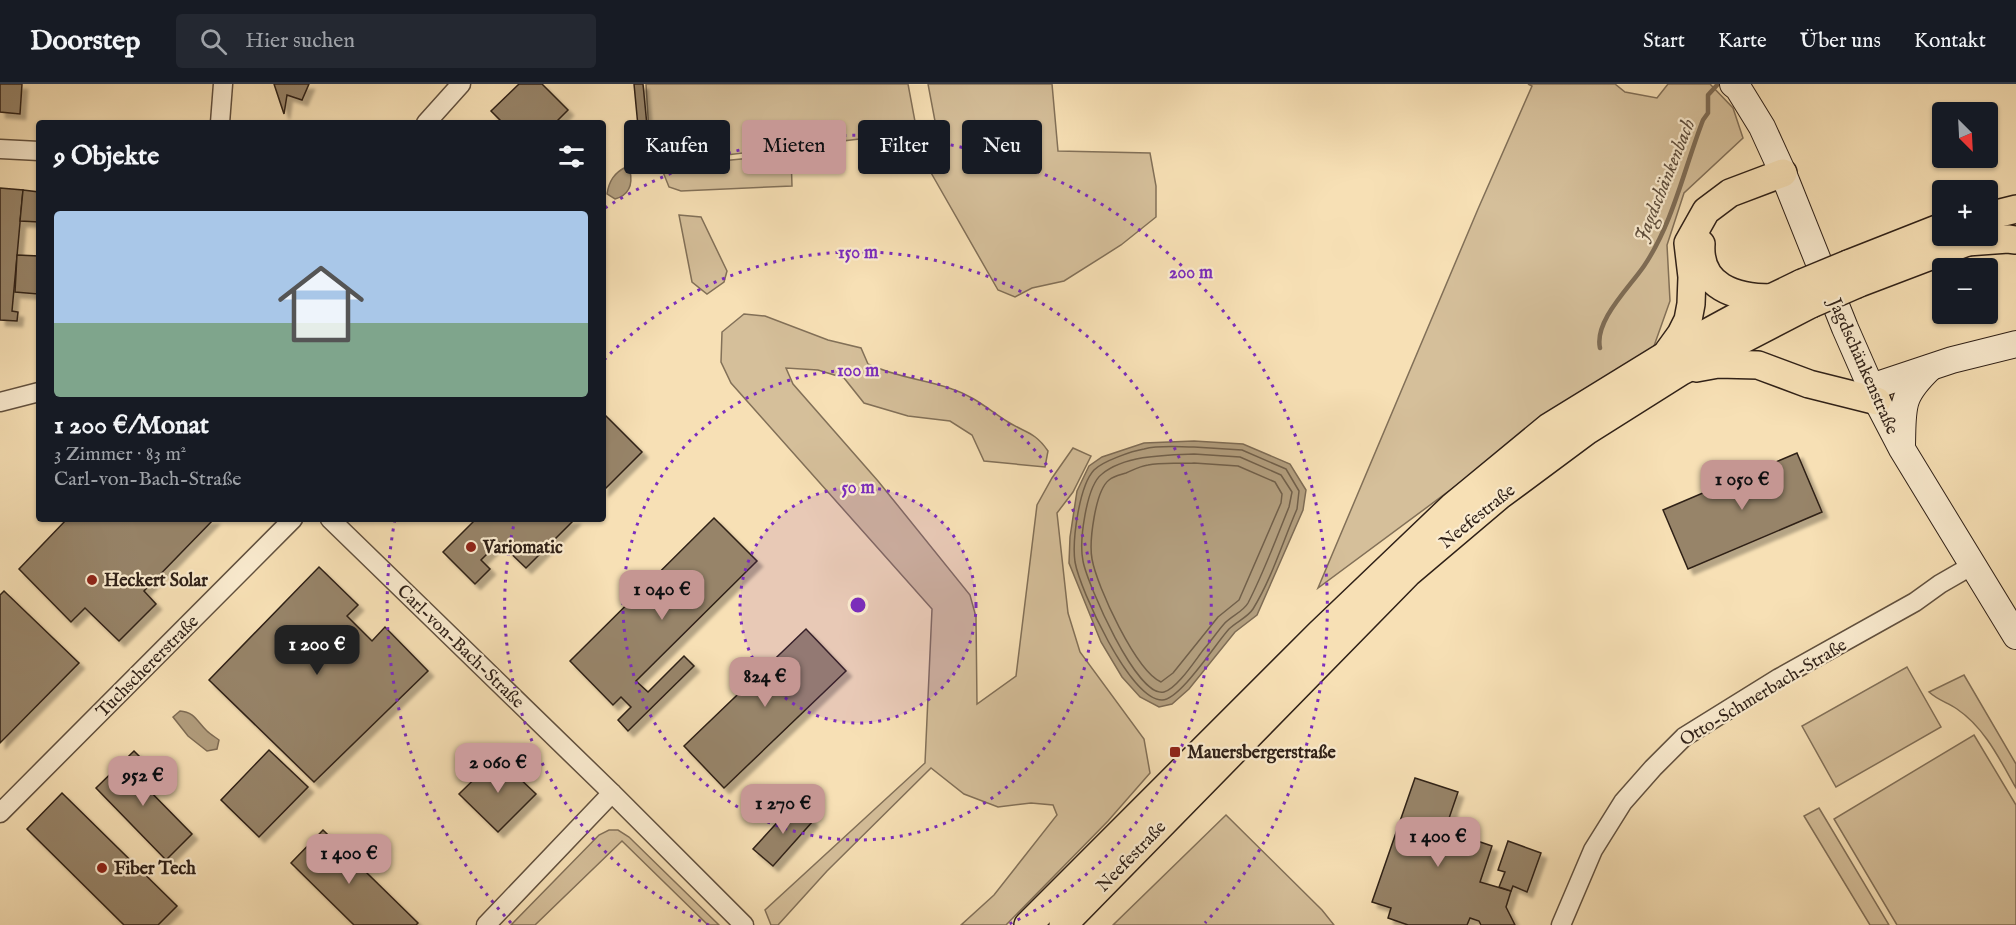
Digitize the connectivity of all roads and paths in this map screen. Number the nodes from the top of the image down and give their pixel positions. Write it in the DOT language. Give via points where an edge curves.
graph roads {
  1 [pos="223,84"];
  2 [pos="461,84"];
  3 [pos="1735,86"];
  4 [pos="220,120"];
  5 [pos="429,120"];
  6 [pos="0,149"];
  7 [pos="36,151"];
  8 [pos="1784,173"];
  9 [pos="2016,209"];
  10 [pos="1706,211"];
  11 [pos="1998,214"];
  12 [pos="2016,223"];
  13 [pos="1998,230"];
  14 [pos="1932,232"];
  15 [pos="1998,238"];
  16 [pos="2016,240"];
  17 [pos="1948,246"];
  18 [pos="1853,274"];
  19 [pos="1806,294"];
  20 [pos="1771,298"];
  21 [pos="2016,344"];
  22 [pos="1673,363"];
  23 [pos="1932,367"];
  24 [pos="36,393"];
  25 [pos="1874,394"];
  26 [pos="0,402"];
  27 [pos="1902,449"];
  28 [pos="290,522"];
  29 [pos="333,522"];
  30 [pos="1973,565"];
  31 [pos="2016,636"];
  32 [pos="612,793"];
  33 [pos="0,813"];
  34 [pos="486,925"];
  35 [pos="744,925"];
  36 [pos="1028,925"];
  37 [pos="1064,925"];
  38 [pos="1561,925"];
  1 -- 4 [label="street"];
  2 -- 5 [label="street"];
  3 -- 8 [label="main road, Jagdschänkenstraße" via="1762,127"];
  6 -- 7 [label="street"];
  8 -- 10 [label="main road" via="1730,193"];
  8 -- 25 [label="main road, Jagdschänkenstraße"];
  9 -- 11 [label="main road"];
  10 -- 20 [label="main road" via="1700,253 1712,279 1734,294"];
  10 -- 22 [label="main road" via="1688,243 1691,304"];
  12 -- 13 [label="main road, Neefestraße"];
  14 -- 18 [label="main road, Neefestraße"];
  15 -- 16 [label="main road"];
  17 -- 18 [label="main road, Neefestraße"];
  18 -- 19 [label="main road, Neefestraße, bridge"];
  19 -- 20 [label="main road, Neefestraße"];
  19 -- 22 [label="main road, Neefestraße"];
  20 -- 22 [label="main road, Neefestraße"];
  21 -- 23 [label="main road"];
  22 -- 25 [label="main road" via="1758,365 1809,384"];
  22 -- 36 [label="main road, Neefestraße" via="1550,427 1452,507"];
  22 -- 37 [label="main road, Neefestraße" via="1499,496 1408,573"];
  23 -- 25 [label="main road"];
  23 -- 27 [label="main road" via="1909,390 1905,400"];
  24 -- 26 [label="street"];
  25 -- 27 [label="main road, Jagdschänkenstraße"];
  27 -- 30 [label="main road, Jagdschänkenstraße"];
  28 -- 33 [label="street, Tuchschererstraße"];
  29 -- 32 [label="street, Carl-von-Bach-Straße"];
  30 -- 31 [label="main road, Jagdschänkenstraße"];
  30 -- 38 [label="street, Otto-Schmerbach-Straße" via="1684,738 1623,802 1593,850"];
  32 -- 34 [label="street"];
  32 -- 35 [label="street, Carl-von-Bach-Straße"];
}
